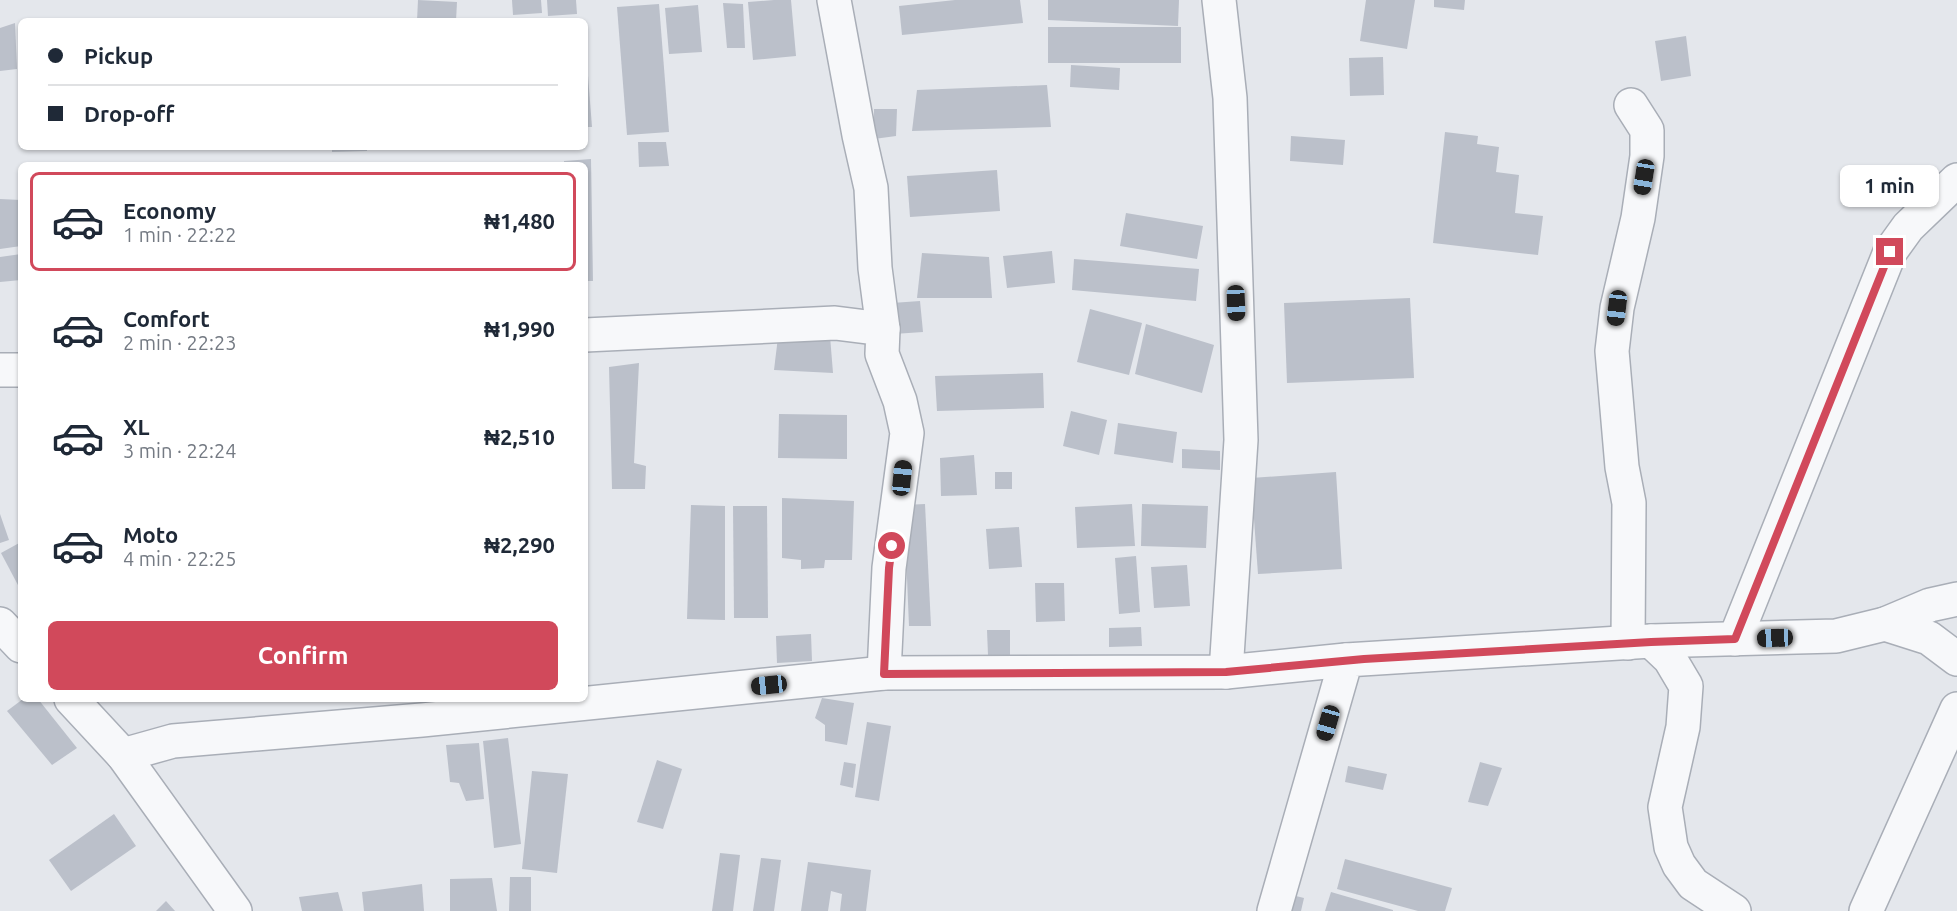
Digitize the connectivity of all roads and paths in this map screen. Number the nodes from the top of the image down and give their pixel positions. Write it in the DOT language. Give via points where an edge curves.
graph roads {
  1 [pos="834,0"];
  2 [pos="1220,0"];
  3 [pos="1631,105"];
  4 [pos="1957,180"];
  5 [pos="883,329"];
  6 [pos="588,335"];
  7 [pos="0,370"];
  8 [pos="18,370"];
  9 [pos="1957,599"];
  10 [pos="0,624"];
  11 [pos="1885,624"];
  12 [pos="1735,639"];
  13 [pos="1639,642"];
  14 [pos="18,643"];
  15 [pos="1957,659"];
  16 [pos="1346,660"];
  17 [pos="1226,672"];
  18 [pos="884,674"];
  19 [pos="74,702"];
  20 [pos="1957,709"];
  21 [pos="123,755"];
  22 [pos="235,911"];
  23 [pos="1274,911"];
  24 [pos="1734,911"];
  25 [pos="1866,911"];
  1 -- 5 [label="street" via="871,188"];
  2 -- 17 [label="street" via="1230,98 1241,440"];
  3 -- 13 [label="street" via="1647,130 1647,156 1612,351"];
  4 -- 12 [label="street" via="1908,227 1890,252"];
  5 -- 6 [label="street" via="834,323"];
  5 -- 18 [label="street" via="882,354 907,433 889,568"];
  7 -- 8 [label="street"];
  9 -- 11 [label="street" via="1930,605"];
  10 -- 14 [label="street"];
  11 -- 12 [label="street" via="1836,636"];
  11 -- 15 [label="street" via="1929,638"];
  12 -- 13 [label="street"];
  13 -- 16 [label="street"];
  13 -- 24 [label="street" via="1670,658 1686,686 1683,727 1665,807 1671,847 1693,884"];
  16 -- 17 [label="street"];
  16 -- 23 [label="street"];
  17 -- 18 [label="street"];
  18 -- 21 [label="street" via="173,741"];
  19 -- 21 [label="street"];
  20 -- 25 [label="street"];
  21 -- 22 [label="street"];
}
